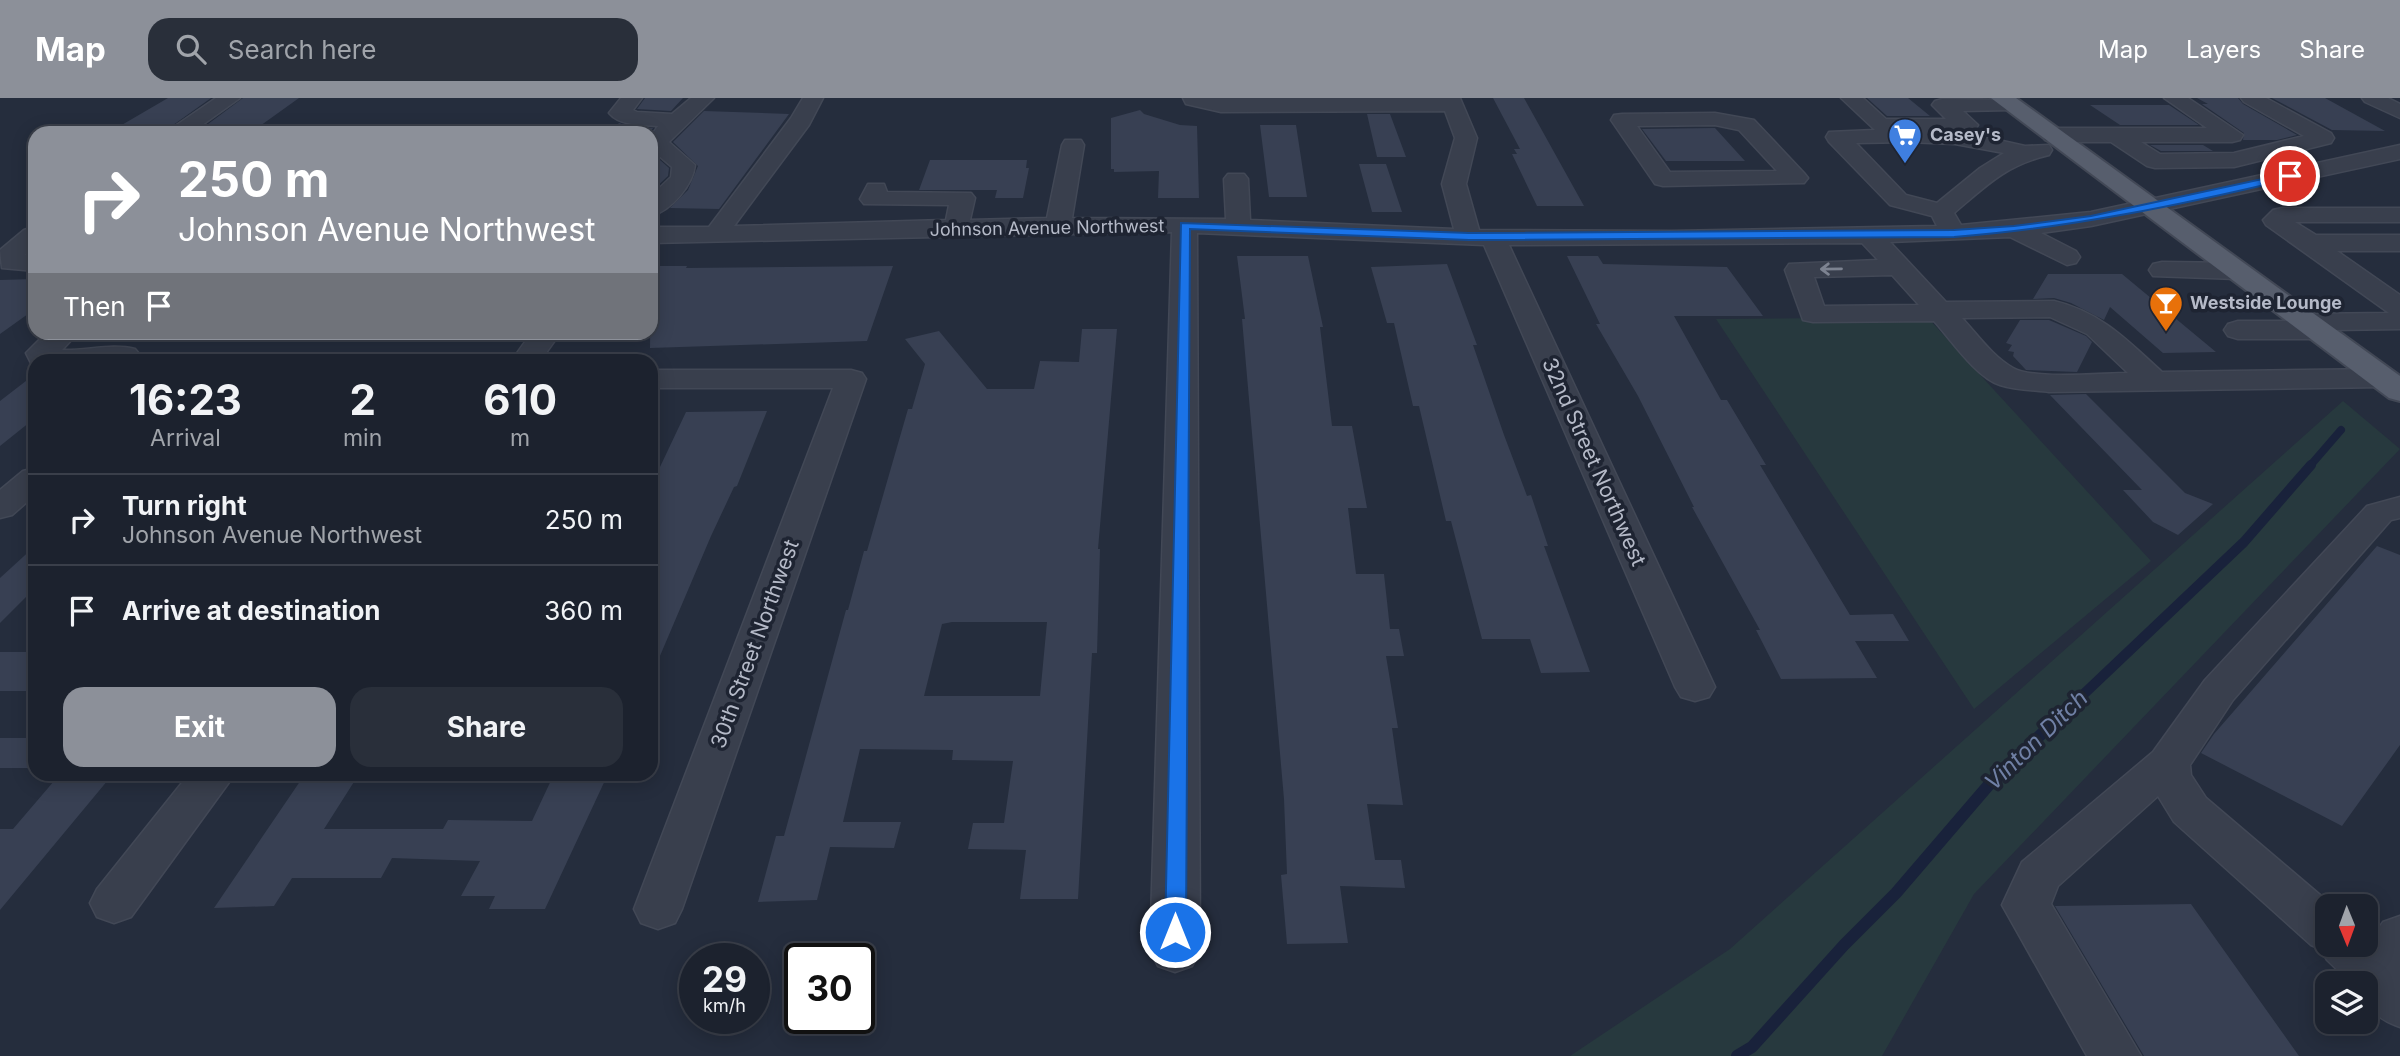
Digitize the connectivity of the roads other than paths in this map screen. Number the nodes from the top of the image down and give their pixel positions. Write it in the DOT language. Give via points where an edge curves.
graph roads {
  1 [pos="230,98"];
  2 [pos="632,98"];
  3 [pos="704,98"];
  4 [pos="813,98"];
  5 [pos="1851,98"];
  6 [pos="2174,98"];
  7 [pos="2251,98"];
  8 [pos="2372,98"];
  9 [pos="1193,99"];
  10 [pos="1938,101"];
  11 [pos="2007,101"];
  12 [pos="1451,102"];
  13 [pos="2400,112"];
  14 [pos="2154,114"];
  15 [pos="2200,115"];
  16 [pos="678,121"];
  17 [pos="187,126"];
  18 [pos="2116,135"];
  19 [pos="2232,135"];
  20 [pos="658,142"];
  21 [pos="658,142"];
  22 [pos="2063,143"];
  23 [pos="1073,145"];
  24 [pos="2272,149"];
  25 [pos="2023,152"];
  26 [pos="2400,152"];
  27 [pos="2369,159"];
  28 [pos="2330,168"];
  29 [pos="2400,170"];
  30 [pos="1236,180"];
  31 [pos="876,189"];
  32 [pos="658,202"];
  33 [pos="2149,206"];
  34 [pos="1707,209"];
  35 [pos="1941,211"];
  36 [pos="2400,215"];
  37 [pos="658,221"];
  38 [pos="1059,225"];
  39 [pos="1185,225"];
  40 [pos="721,228"];
  41 [pos="1237,228"];
  42 [pos="956,229"];
  43 [pos="2014,229"];
  44 [pos="1954,233"];
  45 [pos="658,234"];
  46 [pos="1869,235"];
  47 [pos="1481,237"];
  48 [pos="18,240"];
  49 [pos="2310,243"];
  50 [pos="2400,243"];
  51 [pos="2067,257"];
  52 [pos="28,262"];
  53 [pos="1899,267"];
  54 [pos="2162,270"];
  55 [pos="2237,271"];
  56 [pos="2400,308"];
  57 [pos="1940,312"];
  58 [pos="2400,321"];
  59 [pos="2312,326"];
  60 [pos="2238,331"];
  61 [pos="56,340"];
  62 [pos="126,349"];
  63 [pos="41,354"];
  64 [pos="107,354"];
  65 [pos="658,379"];
  66 [pos="2154,381"];
  67 [pos="2391,385"];
  68 [pos="28,484"];
  69 [pos="2400,507"];
  70 [pos="0,508"];
  71 [pos="1695,687"];
  72 [pos="2168,763"];
  73 [pos="208,781"];
  74 [pos="114,904"];
  75 [pos="658,909"];
  76 [pos="2315,920"];
  77 [pos="1175,951"];
  78 [pos="2115,1056"];
  1 -- 17 [label="street"];
  2 -- 16 [label="street" via="620,113"];
  3 -- 16 [label="street"];
  4 -- 40 [label="street"];
  5 -- 10 [label="street" via="1881,125 1967,125"];
  6 -- 15 [label="street"];
  7 -- 24 [label="street" via="2323,138"];
  8 -- 13 [label="street"];
  9 -- 12 [label="street" via="1221,106"];
  10 -- 11 [label="street"];
  11 -- 22 [label="main road"];
  12 -- 47 [label="street, 32nd Street Northwest" via="1466,138 1454,184 1460,211"];
  14 -- 15 [label="street"];
  15 -- 19 [label="street"];
  16 -- 21 [label="street"];
  18 -- 19 [label="street"];
  18 -- 22 [label="street"];
  18 -- 24 [label="street" via="2155,161 2234,160"];
  19 -- 24 [label="street"];
  20 -- 32 [label="street" via="684,165 682,179"];
  22 -- 25 [label="street"];
  22 -- 33 [label="main road"];
  23 -- 38 [label="street"];
  24 -- 28 [label="street"];
  25 -- 35 [label="street"];
  25 -- 35 [label="street" via="1965,137 1838,137 1898,200"];
  26 -- 27 [label="street, Johnson Avenue Northwest"];
  27 -- 28 [label="street, Johnson Avenue Northwest"];
  27 -- 29 [label="street"];
  28 -- 33 [label="street, Johnson Avenue Northwest"];
  30 -- 41 [label="street"];
  31 -- 42 [label="street" via="872,199 963,198"];
  33 -- 43 [label="street, Johnson Avenue Northwest"];
  33 -- 55 [label="main road"];
  34 -- 34 [label="street" via="1715,180 1796,178 1746,125 1715,119 1622,120 1663,179"];
  34 -- 46 [label="street, Johnson Avenue Northwest"];
  34 -- 47 [label="street, Johnson Avenue Northwest"];
  35 -- 44 [label="street"];
  36 -- 49 [label="street" via="2282,215 2275,220"];
  37 -- 40 [label="street"];
  38 -- 39 [label="street, Johnson Avenue Northwest"];
  38 -- 42 [label="street, Johnson Avenue Northwest"];
  39 -- 41 [label="street, Johnson Avenue Northwest"];
  39 -- 77 [label="street"];
  40 -- 42 [label="street, Johnson Avenue Northwest"];
  40 -- 45 [label="street, Johnson Avenue Northwest"];
  41 -- 47 [label="street, Johnson Avenue Northwest"];
  43 -- 44 [label="street, Johnson Avenue Northwest"];
  43 -- 51 [label="street"];
  44 -- 46 [label="street, Johnson Avenue Northwest"];
  46 -- 53 [label="lane"];
  47 -- 71 [label="street, 32nd Street Northwest"];
  48 -- 52 [label="street" via="11,262"];
  49 -- 50 [label="street"];
  49 -- 56 [label="street"];
  53 -- 57 [label="lane"];
  53 -- 57 [label="street, one-way" via="1798,270 1813,314"];
  54 -- 55 [label="street"];
  55 -- 59 [label="main road"];
  57 -- 66 [label="street" via="2054,309 2097,328"];
  57 -- 66 [label="lane" via="1993,368 2008,377 2049,383"];
  58 -- 59 [label="street"];
  59 -- 60 [label="street"];
  59 -- 67 [label="main road"];
  61 -- 63 [label="street"];
  62 -- 64 [label="street"];
  65 -- 75 [label="street, 30th Street Northwest" via="851,379"];
  66 -- 67 [label="lane"];
  68 -- 70 [label="street"];
  69 -- 72 [label="street" via="2379,513 2219,690"];
  72 -- 76 [label="street" via="2169,777 2190,810"];
  72 -- 78 [label="street" via="2039,875 2026,905"];
  73 -- 74 [label="street"];
}
